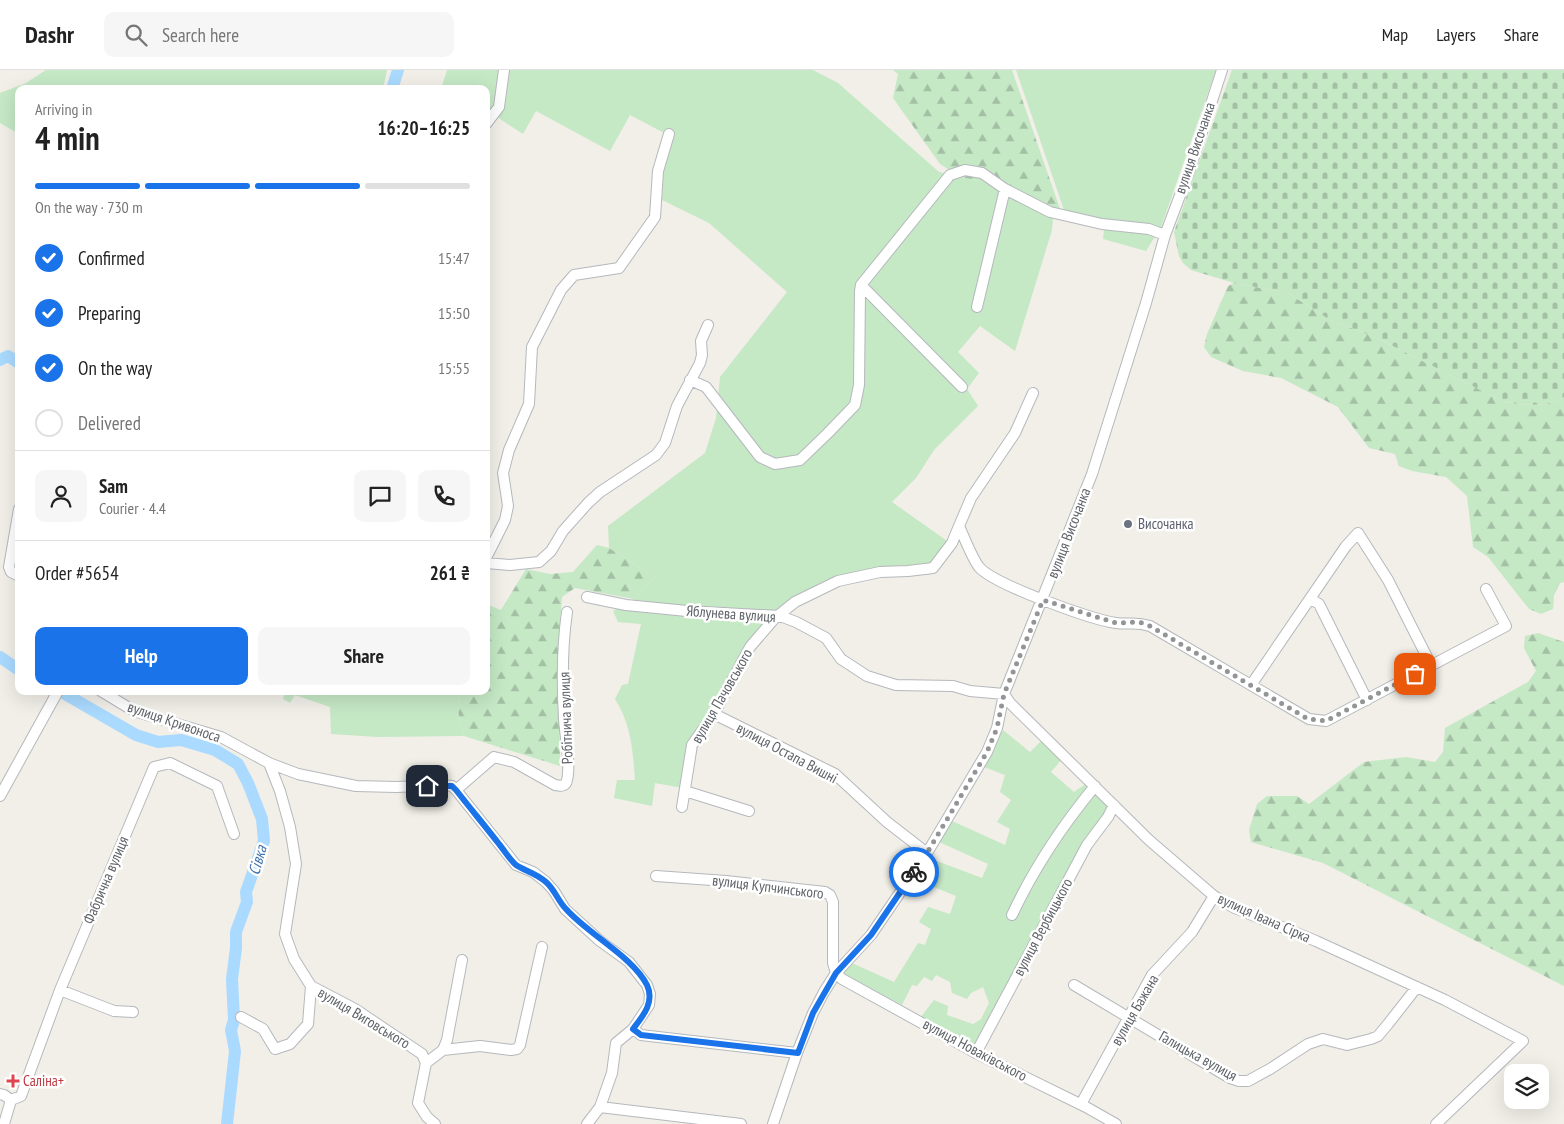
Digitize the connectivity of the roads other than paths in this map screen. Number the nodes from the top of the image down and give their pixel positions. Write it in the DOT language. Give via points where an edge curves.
graph roads {
  1 [pos="504,70"];
  2 [pos="1222,70"];
  3 [pos="490,119"];
  4 [pos="669,134"];
  5 [pos="1005,189"];
  6 [pos="1165,235"];
  7 [pos="861,285"];
  8 [pos="977,306"];
  9 [pos="708,325"];
  10 [pos="690,380"];
  11 [pos="962,387"];
  12 [pos="1033,393"];
  13 [pos="15,524"];
  14 [pos="959,526"];
  15 [pos="490,550"];
  16 [pos="490,564"];
  17 [pos="4,567"];
  18 [pos="15,574"];
  19 [pos="1486,589"];
  20 [pos="587,597"];
  21 [pos="1310,599"];
  22 [pos="1043,600"];
  23 [pos="567,612"];
  24 [pos="780,616"];
  25 [pos="1431,665"];
  26 [pos="1251,685"];
  27 [pos="1004,694"];
  28 [pos="56,695"];
  29 [pos="108,695"];
  30 [pos="1367,700"];
  31 [pos="714,714"];
  32 [pos="269,763"];
  33 [pos="1095,786"];
  34 [pos="456,790"];
  35 [pos="685,791"];
  36 [pos="0,796"];
  37 [pos="1114,805"];
  38 [pos="682,807"];
  39 [pos="749,811"];
  40 [pos="234,834"];
  41 [pos="927,853"];
  42 [pos="656,876"];
  43 [pos="1214,896"];
  44 [pos="1012,915"];
  45 [pos="542,947"];
  46 [pos="462,960"];
  47 [pos="836,973"];
  48 [pos="1074,985"];
  49 [pos="311,986"];
  50 [pos="1417,987"];
  51 [pos="60,990"];
  52 [pos="133,1012"];
  53 [pos="241,1017"];
  54 [pos="1130,1017"];
  55 [pos="633,1029"];
  56 [pos="443,1050"];
  57 [pos="798,1053"];
  58 [pos="976,1053"];
  59 [pos="426,1063"];
  60 [pos="0,1094"];
  61 [pos="11,1100"];
  62 [pos="1081,1104"];
  63 [pos="600,1107"];
  64 [pos="4,1124"];
  65 [pos="435,1124"];
  66 [pos="588,1124"];
  67 [pos="741,1124"];
  68 [pos="773,1124"];
  69 [pos="1116,1124"];
  70 [pos="1436,1124"];
  1 -- 3 [label="street" via="499,107"];
  2 -- 6 [label="street, вулиця Височанка"];
  4 -- 15 [label="street" via="658,172 655,217 619,268 574,276 561,290 532,347 529,404 503,473 508,506 505,520"];
  5 -- 6 [label="street" via="1050,212 1102,224 1149,229"];
  5 -- 7 [label="street" via="982,173 965,170 950,174"];
  5 -- 8 [label="street"];
  6 -- 22 [label="street, вулиця Височанка" via="1092,474"];
  7 -- 10 [label="street" via="859,385 855,405 800,460 775,464 760,457 706,387"];
  7 -- 11 [label="street"];
  9 -- 10 [label="street" via="701,341 700,363"];
  10 -- 16 [label="street" via="665,443 656,455 600,492 539,562"];
  12 -- 14 [label="street, вулиця Пачовського" via="1015,433 971,498"];
  13 -- 17 [label="street"];
  14 -- 22 [label="street" via="980,567 997,579"];
  14 -- 24 [label="street, вулиця Пачовського" via="952,543 933,568 880,572 838,581 795,602"];
  17 -- 18 [label="street"];
  19 -- 25 [label="street" via="1506,626"];
  20 -- 24 [label="street, Яблунева вулиця" via="626,605"];
  21 -- 25 [label="street" via="1358,533 1388,580"];
  21 -- 26 [label="street"];
  21 -- 30 [label="street" via="1319,604"];
  22 -- 26 [label="street" via="1116,623 1139,622 1150,626"];
  22 -- 27 [label="street, вулиця Височанка"];
  23 -- 34 [label="street, Робітнича вулиця" via="564,718 568,763 565,784 555,785 514,762 494,757"];
  24 -- 27 [label="street, Яблунева вулиця" via="826,638 841,659 867,676 896,685 953,686"];
  24 -- 31 [label="street, вулиця Пачовського" via="750,647"];
  25 -- 30 [label="street"];
  26 -- 30 [label="street" via="1316,721 1326,721"];
  27 -- 33 [label="street, вулиця Івана Сірка"];
  27 -- 41 [label="street, вулиця Височанка" via="997,728 987,752"];
  28 -- 36 [label="street"];
  29 -- 32 [label="street, вулиця Кривоноса" via="134,711 221,737"];
  31 -- 35 [label="street, вулиця Пачовського" via="692,745"];
  31 -- 41 [label="street, вулиця Остапа Вишні" via="835,774 887,822"];
  32 -- 34 [label="street, вулиця Кривоноса" via="298,774 356,786 442,785"];
  32 -- 49 [label="street, вулиця Виговського" via="290,827 296,864 285,934 294,959"];
  33 -- 37 [label="street, вулиця Івана Сірка"];
  33 -- 44 [label="street" via="1049,847"];
  34 -- 55 [label="street" via="516,865 546,882 565,909 639,973 650,994 649,1005"];
  35 -- 38 [label="street, вулиця Пачовського"];
  35 -- 39 [label="street"];
  37 -- 43 [label="street, вулиця Івана Сірка"];
  37 -- 58 [label="street, вулиця Вербицького" via="1087,845"];
  40 -- 51 [label="street, Фабрична вулиця" via="217,786 170,763 154,767"];
  41 -- 47 [label="street, вулиця Височанка" via="871,935"];
  42 -- 47 [label="street, вулиця Купчинського" via="825,892 833,902 833,963"];
  43 -- 50 [label="street, вулиця Івана Сірка"];
  43 -- 54 [label="street, вулиця Бажана" via="1192,932 1152,975"];
  45 -- 56 [label="street" via="517,1049 480,1046"];
  46 -- 56 [label="street"];
  47 -- 57 [label="street, вулиця Височанка" via="813,1013"];
  47 -- 58 [label="street, вулиця Новаківського"];
  48 -- 54 [label="street, Галицька вулиця"];
  49 -- 53 [label="street" via="308,1024 290,1044 275,1049 263,1029"];
  49 -- 59 [label="street, вулиця Виговського" via="395,1035 422,1054"];
  50 -- 54 [label="street, Галицька вулиця" via="1378,1036 1347,1045 1323,1039 1316,1041 1248,1081 1230,1078"];
  50 -- 70 [label="street, вулиця Івана Сірка" via="1523,1041"];
  51 -- 52 [label="street" via="114,1011"];
  51 -- 61 [label="street, Фабрична вулиця" via="21,1096"];
  54 -- 62 [label="street, вулиця Бажана"];
  55 -- 57 [label="street" via="641,1035"];
  55 -- 63 [label="street" via="616,1043 612,1073"];
  56 -- 59 [label="street"];
  57 -- 68 [label="street, вулиця Височанка"];
  58 -- 62 [label="street, вулиця Новаківського"];
  59 -- 65 [label="street" via="418,1103"];
  60 -- 61 [label="street"];
  61 -- 64 [label="street"];
  62 -- 69 [label="street, вулиця Новаківського"];
  63 -- 66 [label="street"];
  63 -- 67 [label="street"];
}
